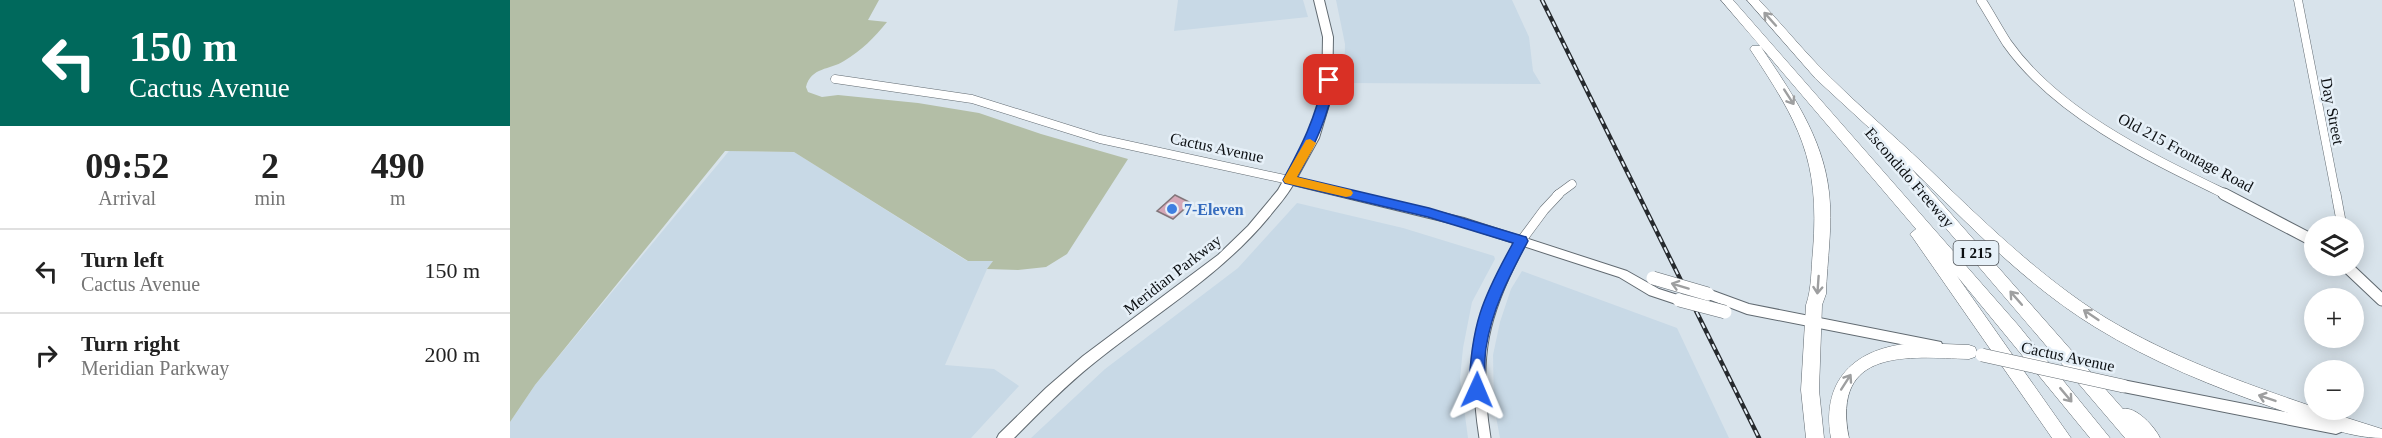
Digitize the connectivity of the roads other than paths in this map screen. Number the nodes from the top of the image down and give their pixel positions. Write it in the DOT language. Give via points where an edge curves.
graph roads {
  1 [pos="1319,0"];
  2 [pos="1727,0"];
  3 [pos="1754,0"];
  4 [pos="1981,0"];
  5 [pos="2298,0"];
  6 [pos="1750,29"];
  7 [pos="1815,69"];
  8 [pos="835,80"];
  9 [pos="1850,143"];
  10 [pos="1289,180"];
  11 [pos="1572,183"];
  12 [pos="2340,216"];
  13 [pos="2304,235"];
  14 [pos="1521,241"];
  15 [pos="1623,274"];
  16 [pos="2357,276"];
  17 [pos="2382,300"];
  18 [pos="1747,309"];
  19 [pos="1814,321"];
  20 [pos="1975,354"];
  21 [pos="2104,398"];
  22 [pos="2382,437"];
  23 [pos="1004,438"];
  24 [pos="1485,438"];
  25 [pos="1815,438"];
  26 [pos="1840,438"];
  27 [pos="2062,438"];
  28 [pos="2101,438"];
  29 [pos="2136,438"];
  30 [pos="2151,438"];
  1 -- 10 [label="main road, Meridian Parkway" via="1328,37 1327,95 1313,138"];
  2 -- 6 [label="highway, Escondido Freeway / I 215"];
  7 -- 3 [label="highway, Escondido Freeway / I 215, one-way"];
  4 -- 13 [label="street, Old 215 Frontage Road" via="2013,52 2073,107 2148,154"];
  5 -- 12 [label="street, Day Street"];
  6 -- 9 [label="highway, Escondido Freeway / I 215"];
  6 -- 19 [label="highway, one-way" via="1752,43 1804,126 1819,175 1822,208"];
  21 -- 7 [label="highway, Escondido Freeway / I 215, one-way"];
  22 -- 7 [label="highway, one-way" via="2222,382 2102,322 2053,290 1999,244"];
  8 -- 10 [label="street, Cactus Avenue" via="972,99 1120,144"];
  9 -- 27 [label="highway"];
  9 -- 28 [label="highway, Escondido Freeway / I 215, one-way"];
  10 -- 14 [label="main road, Cactus Avenue" via="1423,211"];
  10 -- 23 [label="main road, Meridian Parkway" via="1269,210 1226,255 1088,360"];
  11 -- 14 [label="street" via="1541,210"];
  14 -- 15 [label="main road, Cactus Avenue"];
  14 -- 24 [label="street" via="1495,289 1478,350 1478,402"];
  18 -- 15 [label="main road, Cactus Avenue, one-way, bridge" via="1653,278"];
  15 -- 18 [label="main road, Cactus Avenue, bridge" via="1654,292 1725,312"];
  16 -- 17 [label="street"];
  18 -- 19 [label="main road, Cactus Avenue"];
  19 -- 20 [label="main road, Cactus Avenue"];
  19 -- 25 [label="highway" via="1811,398"];
  20 -- 22 [label="main road, Cactus Avenue, bridge"];
  26 -- 20 [label="highway, one-way" via="1836,418 1841,390 1847,379 1867,362 1896,352"];
  21 -- 29 [label="highway, Escondido Freeway / I 215"];
  21 -- 30 [label="highway" via="2135,420"];
}
